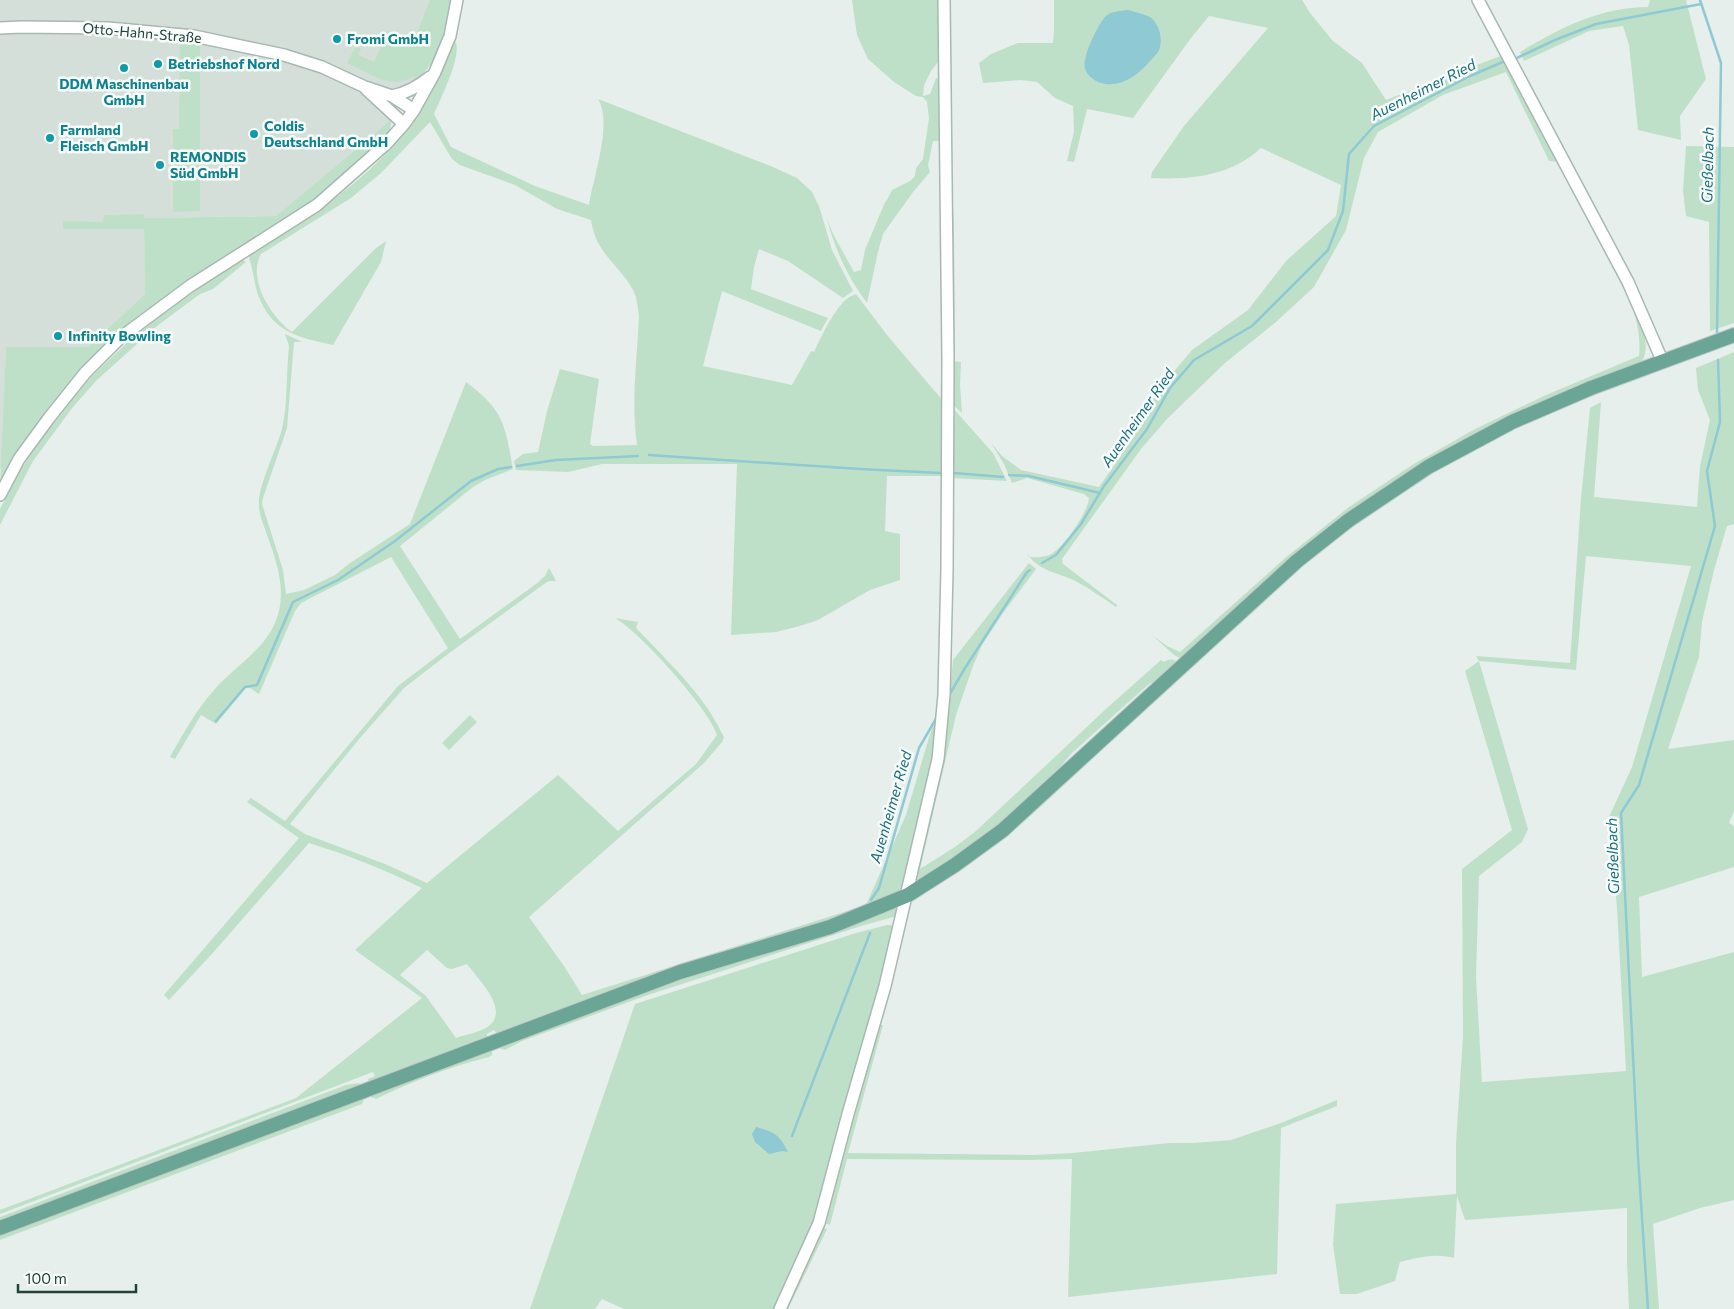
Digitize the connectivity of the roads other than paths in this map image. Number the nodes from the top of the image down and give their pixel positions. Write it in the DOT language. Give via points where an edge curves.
graph roads {
  1 [pos="456,0"];
  2 [pos="944,0"];
  3 [pos="1478,0"];
  4 [pos="0,28"];
  5 [pos="435,72"];
  6 [pos="365,88"];
  7 [pos="392,96"];
  8 [pos="414,110"];
  9 [pos="404,124"];
  10 [pos="1731,336"];
  11 [pos="1662,360"];
  12 [pos="0,495"];
  13 [pos="908,895"];
  14 [pos="0,1228"];
  15 [pos="780,1309"];
  1 -- 5 [label="street" via="450,36"];
  2 -- 13 [label="street" via="948,359 948,570 944,695 938,759"];
  3 -- 11 [label="street" via="1628,282"];
  4 -- 6 [label="street, Otto-Hahn-Straße" via="108,28 194,36 284,55 322,67"];
  5 -- 7 [label="street" via="420,85"];
  5 -- 8 [label="street"];
  6 -- 7 [label="street"];
  6 -- 9 [label="street"];
  7 -- 8 [label="street"];
  8 -- 9 [label="street"];
  9 -- 12 [label="street" via="317,205 190,286 120,338 49,418 19,459"];
  10 -- 11 [label="main road"];
  11 -- 13 [label="main road" via="1512,422 1428,467 1349,520 1297,561 1003,830"];
  13 -- 14 [label="main road" via="830,927 680,972 576,1010"];
  13 -- 15 [label="street" via="819,1223"];
}
